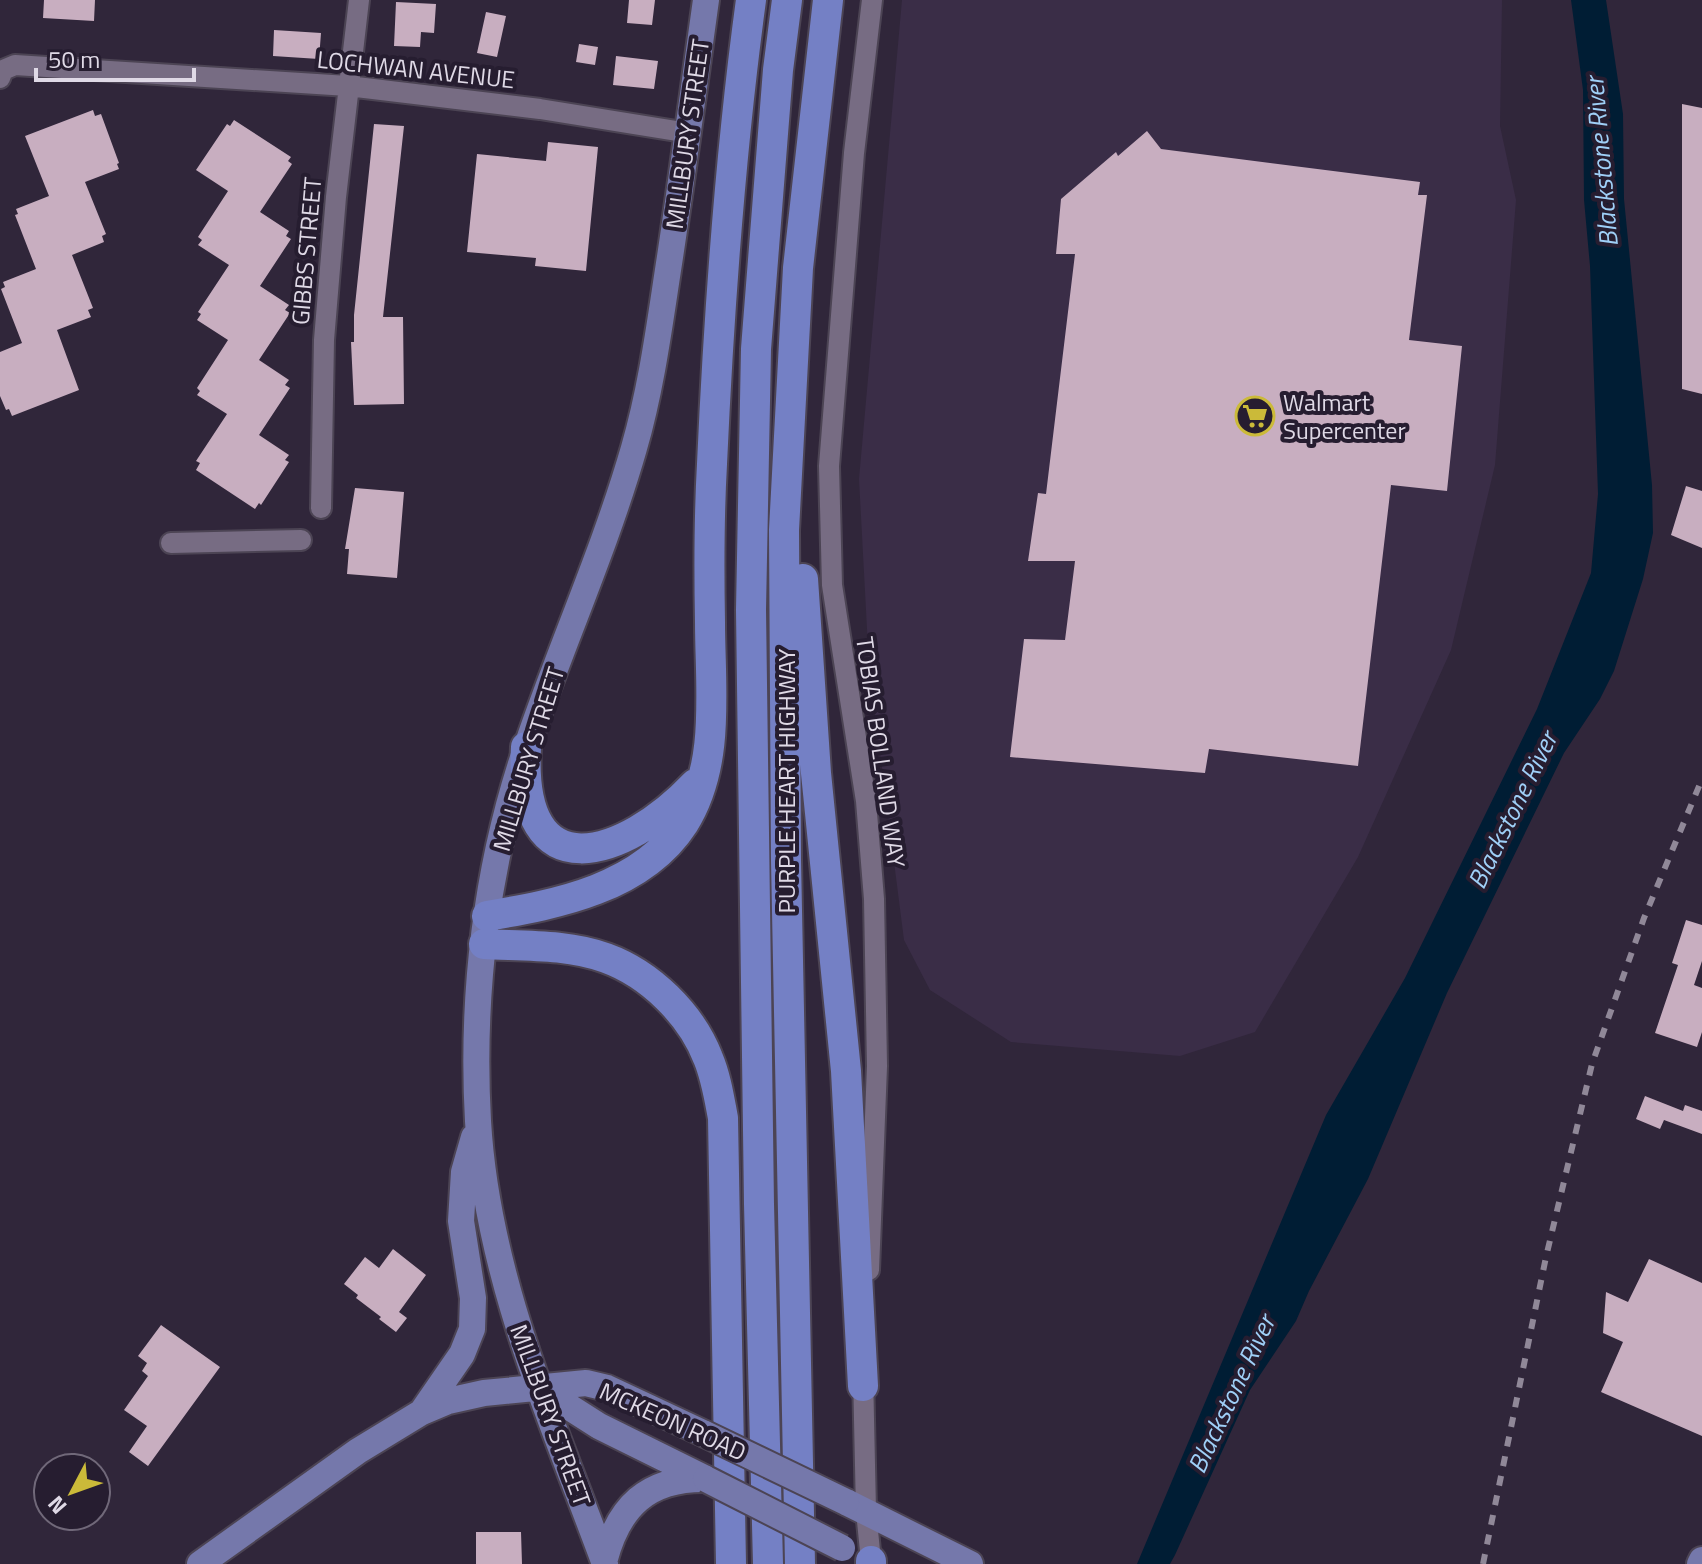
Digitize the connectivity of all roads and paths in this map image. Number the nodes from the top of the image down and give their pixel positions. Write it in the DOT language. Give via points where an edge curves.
graph roads {
  1 [pos="359,0"];
  2 [pos="706,0"];
  3 [pos="751,0"];
  4 [pos="787,0"];
  5 [pos="828,0"];
  6 [pos="872,0"];
  7 [pos="0,78"];
  8 [pos="348,86"];
  9 [pos="689,133"];
  10 [pos="790,384"];
  11 [pos="321,508"];
  12 [pos="301,540"];
  13 [pos="171,543"];
  14 [pos="526,747"];
  15 [pos="705,774"];
  16 [pos="486,930"];
  17 [pos="478,1122"];
  18 [pos="863,1386"];
  19 [pos="541,1389"];
  20 [pos="422,1412"];
  21 [pos="706,1479"];
  22 [pos="856,1507"];
  23 [pos="605,1563"];
  24 [pos="873,1563"];
  25 [pos="200,1564"];
  26 [pos="731,1564"];
  27 [pos="768,1564"];
  28 [pos="800,1564"];
  29 [pos="970,1564"];
  1 -- 8 [label="street, GIBBS STREET"];
  2 -- 9 [label="main road, MILLBURY STREET"];
  3 -- 15 [label="highway" via="720,314"];
  4 -- 27 [label="highway, PURPLE HEART HIGHWAY" via="756,349 751,610"];
  5 -- 10 [label="highway, PURPLE HEART HIGHWAY"];
  6 -- 18 [label="street, TOBIAS BOLLAND WAY" via="829,466 832,585 866,801 876,955 875,1135"];
  7 -- 8 [label="street, LOCHWAN AVENUE" via="3,70 15,65"];
  8 -- 9 [label="street, LOCHWAN AVENUE"];
  8 -- 11 [label="street, GIBBS STREET" via="324,340"];
  9 -- 14 [label="main road, MILLBURY STREET" via="654,365 635,443 614,515"];
  10 -- 18 [label="highway" via="814,747 846,1071"];
  10 -- 28 [label="highway, PURPLE HEART HIGHWAY" via="784,530 786,860"];
  12 -- 13 [label="street"];
  14 -- 15 [label="highway" via="533,815 556,843 569,847 599,846 637,832"];
  14 -- 16 [label="main road, MILLBURY STREET" via="499,849"];
  15 -- 16 [label="highway" via="682,826 654,855 606,885"];
  16 -- 17 [label="main road, MILLBURY STREET" via="477,1028"];
  16 -- 26 [label="highway" via="606,958 637,975 667,997 708,1056 723,1118"];
  17 -- 19 [label="main road, MILLBURY STREET" via="499,1260"];
  17 -- 20 [label="main road" via="464,1172 461,1221 473,1298 472,1329 462,1354"];
  18 -- 22 [label="street, TOBIAS BOLLAND WAY"];
  19 -- 20 [label="main road" via="484,1393"];
  19 -- 21 [label="main road, MCKEON ROAD" via="599,1426"];
  19 -- 22 [label="main road, MCKEON ROAD, bridge" via="586,1383 607,1388"];
  19 -- 23 [label="main road, MILLBURY STREET"];
  20 -- 25 [label="main road" via="329,1470"];
  21 -- 23 [label="main road" via="674,1481 634,1501 618,1524"];
  21 -- 24 [label="main road, MCKEON ROAD, bridge"];
  22 -- 24 [label="street, TOBIAS BOLLAND WAY"];
  22 -- 29 [label="main road, MCKEON ROAD"];
}
